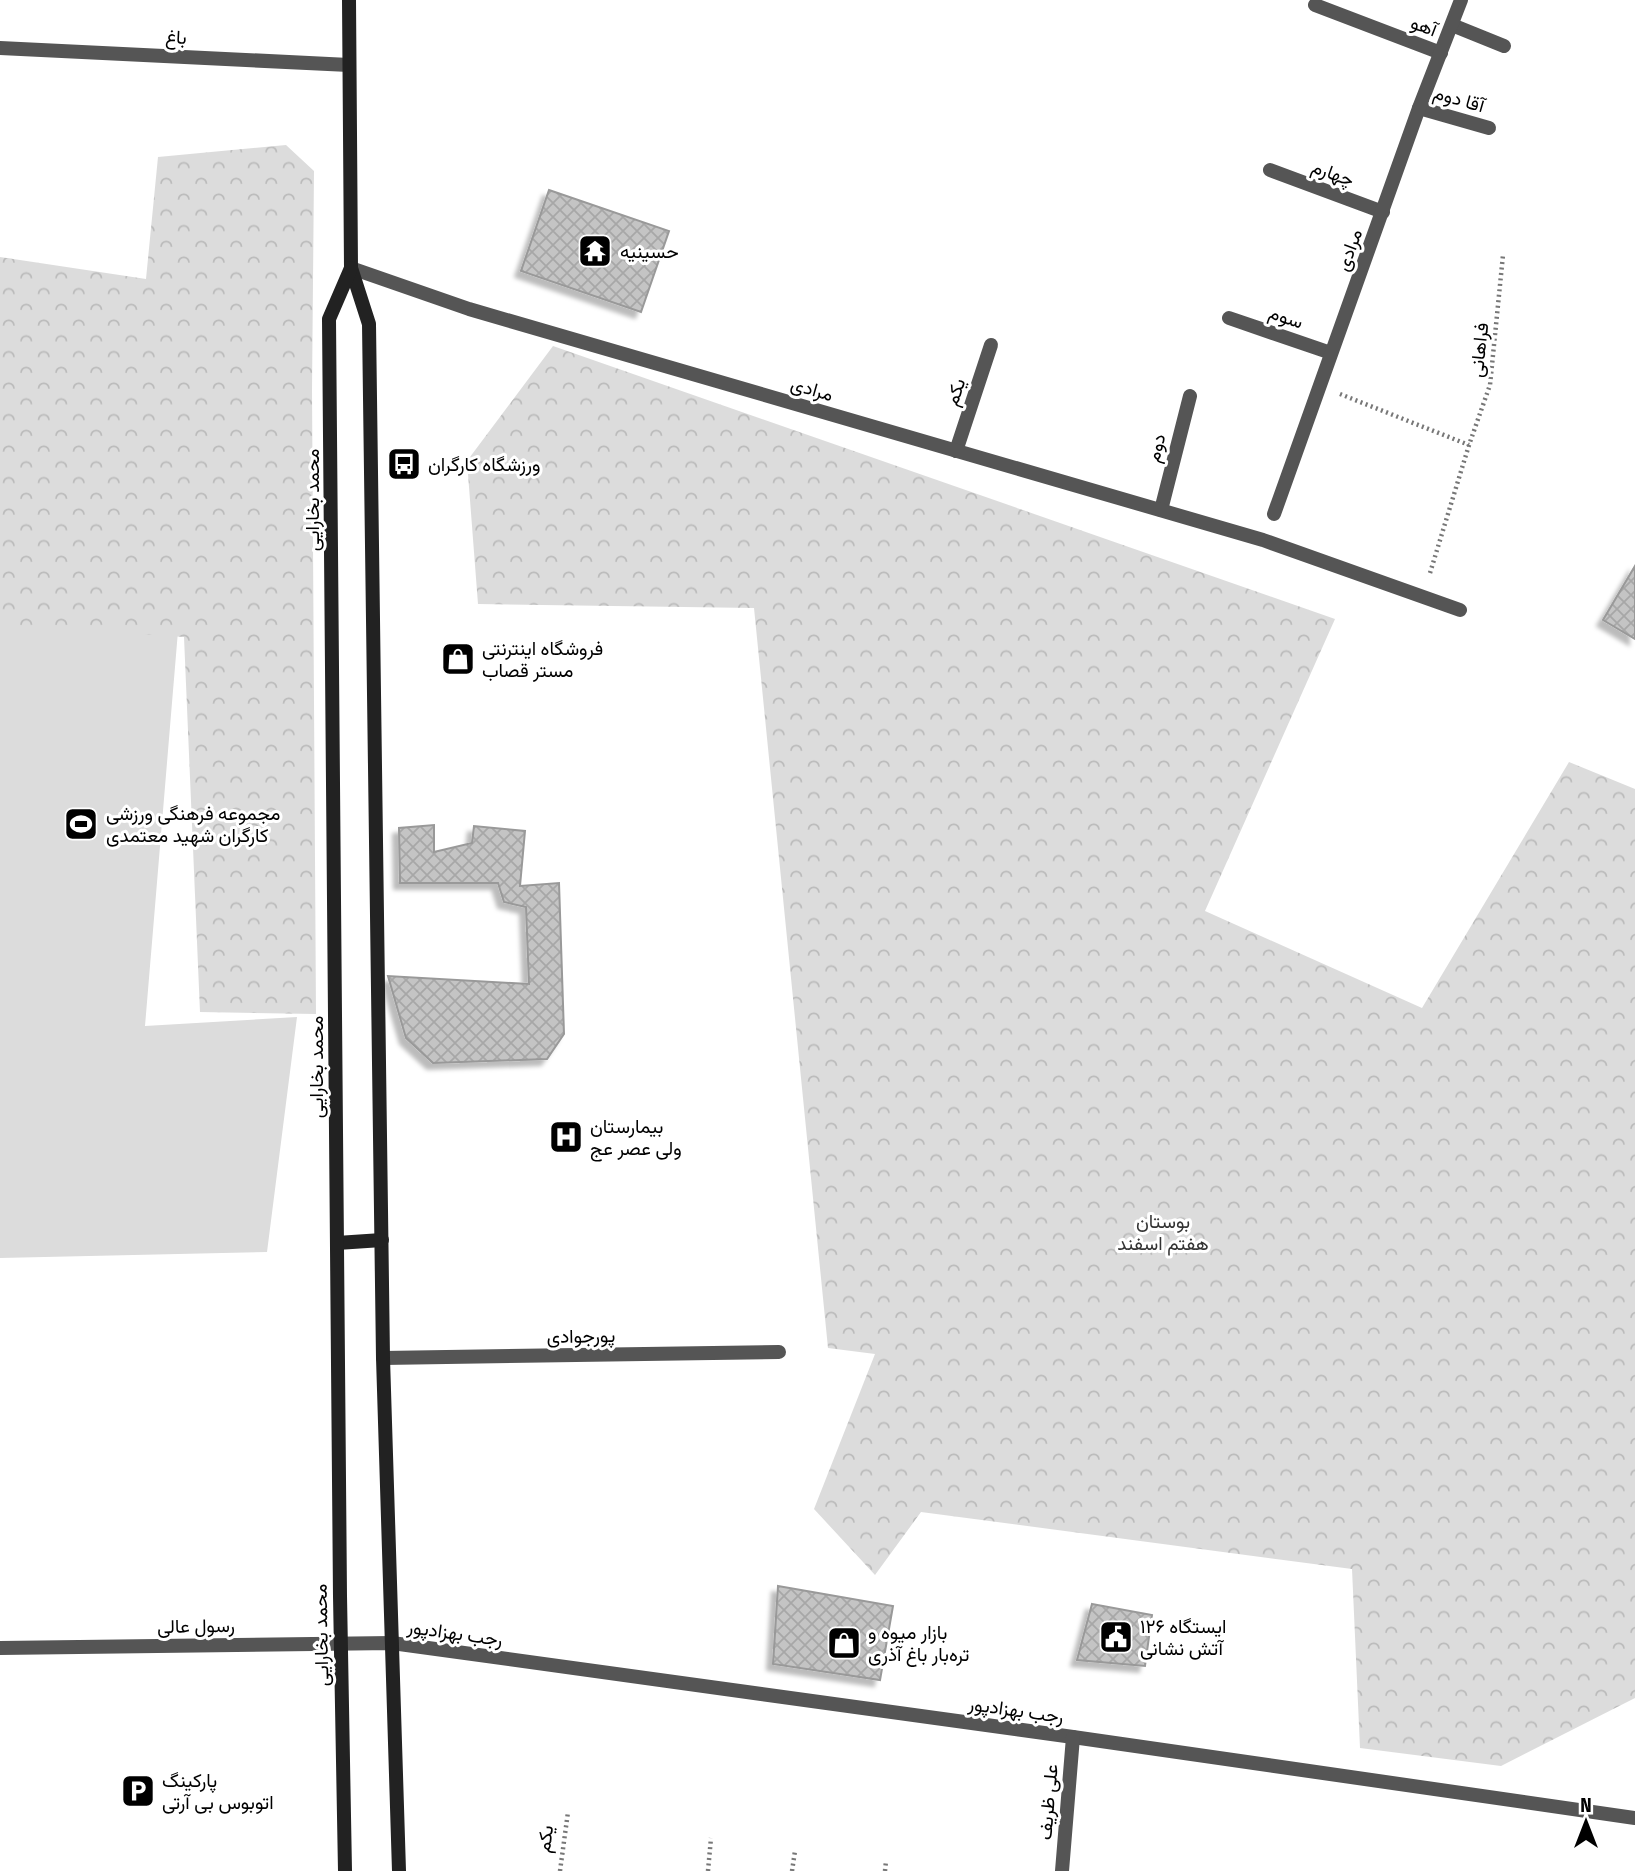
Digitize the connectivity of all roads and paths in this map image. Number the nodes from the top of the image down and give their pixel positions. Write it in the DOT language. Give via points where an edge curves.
graph roads {
  1 [pos="349,0"];
  2 [pos="1461,0"];
  3 [pos="1315,5"];
  4 [pos="1452,25"];
  5 [pos="1504,46"];
  6 [pos="0,48"];
  7 [pos="1441,54"];
  8 [pos="349,65"];
  9 [pos="1419,108"];
  10 [pos="1489,128"];
  11 [pos="1270,170"];
  12 [pos="1383,212"];
  13 [pos="1503,256"];
  14 [pos="352,268"];
  15 [pos="1228,318"];
  16 [pos="991,345"];
  17 [pos="1331,353"];
  18 [pos="1320,386"];
  19 [pos="1189,396"];
  20 [pos="1469,445"];
  21 [pos="956,451"];
  22 [pos="1161,510"];
  23 [pos="1273,514"];
  24 [pos="1422,597"];
  25 [pos="1460,610"];
  26 [pos="382,1240"];
  27 [pos="337,1243"];
  28 [pos="779,1352"];
  29 [pos="383,1358"];
  30 [pos="341,1643"];
  31 [pos="392,1643"];
  32 [pos="0,1648"];
  33 [pos="1073,1737"];
  34 [pos="568,1812"];
  35 [pos="1635,1818"];
  36 [pos="711,1838"];
  37 [pos="795,1851"];
  38 [pos="886,1861"];
  39 [pos="345,1871"];
  40 [pos="399,1871"];
  41 [pos="560,1871"];
  42 [pos="708,1871"];
  43 [pos="792,1871"];
  44 [pos="885,1871"];
  45 [pos="1062,1871"];
  1 -- 8 [label="main road, محمد بخارایی"];
  2 -- 4 [label="street, مرادی"];
  3 -- 7 [label="street, آهو"];
  4 -- 5 [label="street"];
  4 -- 7 [label="street, مرادی"];
  6 -- 8 [label="street, باغ"];
  7 -- 9 [label="street, مرادی"];
  8 -- 14 [label="main road, محمد بخارایی"];
  9 -- 10 [label="street, آقا دوم"];
  9 -- 12 [label="street, مرادی"];
  11 -- 12 [label="street, چهارم"];
  12 -- 17 [label="street, مرادی"];
  13 -- 20 [label="path, فراهانی" via="1490,385"];
  14 -- 21 [label="street, مرادی" via="469,309"];
  14 -- 26 [label="main road, محمد بخارایی" via="369,324"];
  14 -- 27 [label="main road, محمد بخارایی" via="330,319"];
  15 -- 17 [label="street, سوم"];
  16 -- 21 [label="street, یکم"];
  17 -- 18 [label="street, مرادی"];
  18 -- 20 [label="path"];
  18 -- 23 [label="street, مرادی"];
  19 -- 22 [label="street, دوم"];
  20 -- 24 [label="path, فراهانی"];
  21 -- 22 [label="street, مرادی"];
  22 -- 24 [label="street, مرادی" via="1263,540"];
  24 -- 25 [label="street, مرادی"];
  26 -- 27 [label="main road"];
  26 -- 29 [label="main road, محمد بخارایی"];
  27 -- 30 [label="main road, محمد بخارایی"];
  28 -- 29 [label="street, پورجوادی"];
  29 -- 31 [label="main road, محمد بخارایی"];
  30 -- 31 [label="street, رسول عالی"];
  30 -- 32 [label="street, رسول عالی"];
  30 -- 39 [label="main road, محمد بخارایی"];
  31 -- 33 [label="street, رجب بهزادپور"];
  31 -- 40 [label="main road, محمد بخارایی"];
  33 -- 35 [label="street, رجب بهزادپور"];
  33 -- 45 [label="street, علی ظریف"];
  34 -- 41 [label="path, یکم"];
  36 -- 42 [label="path"];
  37 -- 43 [label="path"];
  38 -- 44 [label="path"];
}
